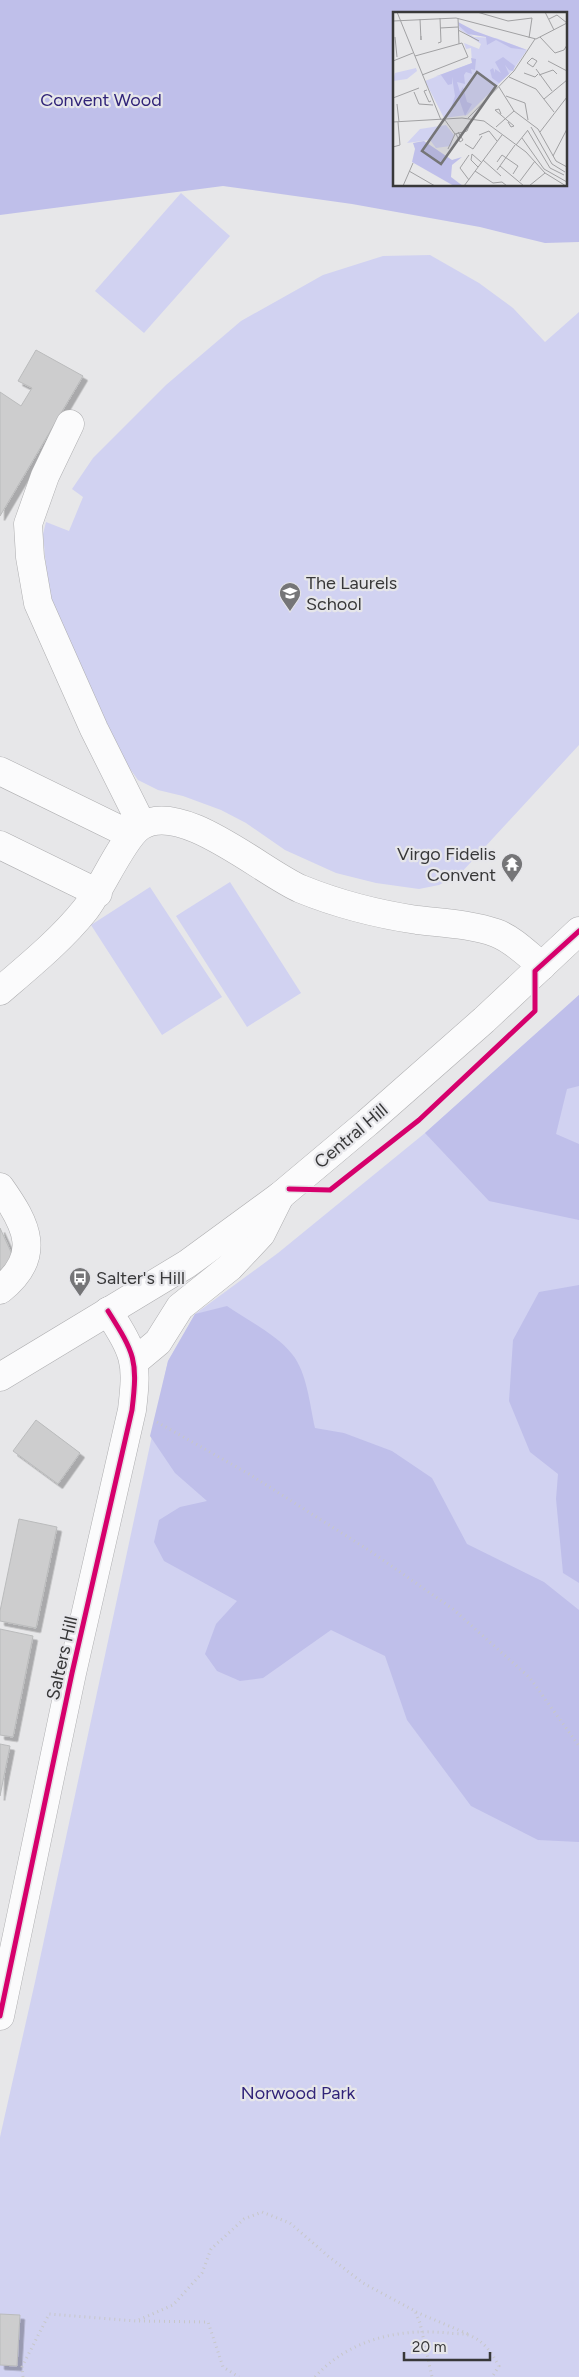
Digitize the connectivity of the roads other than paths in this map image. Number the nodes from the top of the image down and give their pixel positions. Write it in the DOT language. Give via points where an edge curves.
graph roads {
  1 [pos="70,424"];
  2 [pos="0,771"];
  3 [pos="136,830"];
  4 [pos="0,845"];
  5 [pos="98,893"];
  6 [pos="579,930"];
  7 [pos="542,966"];
  8 [pos="0,991"];
  9 [pos="0,1187"];
  10 [pos="280,1196"];
  11 [pos="0,1290"];
  12 [pos="108,1312"];
  13 [pos="134,1362"];
  14 [pos="2,1370"];
  15 [pos="0,2016"];
  1 -- 3 [label="street" via="45,476 28,524 30,558 38,603"];
  2 -- 3 [label="street"];
  3 -- 5 [label="street"];
  3 -- 7 [label="street" via="159,820 183,824 212,835 299,888 340,904 496,933"];
  4 -- 5 [label="street"];
  5 -- 8 [label="street" via="63,935"];
  6 -- 7 [label="street, Central Hill"];
  7 -- 10 [label="street, Central Hill" via="390,1103"];
  9 -- 11 [label="street" via="15,1209 27,1236 23,1263"];
  10 -- 12 [label="street, Central Hill" via="186,1264"];
  10 -- 13 [label="street" via="261,1234 230,1267 180,1307 158,1342"];
  12 -- 13 [label="street, Salters Hill" via="129,1345"];
  12 -- 14 [label="street, Central Hill"];
  13 -- 15 [label="street, Salters Hill" via="136,1375 132,1410 72,1673"];
}
